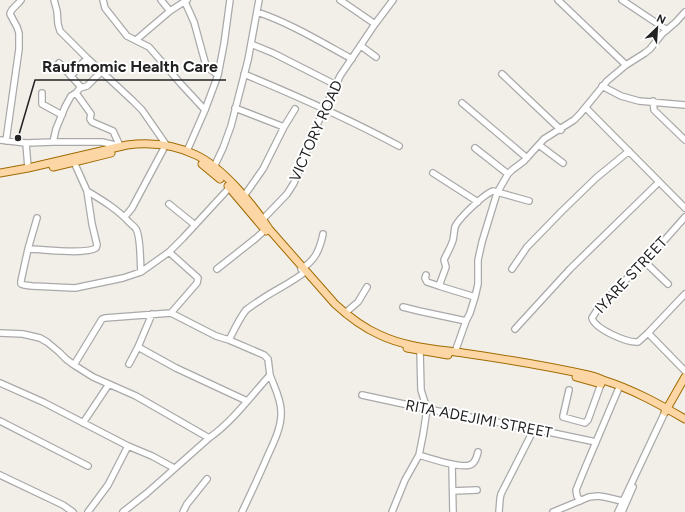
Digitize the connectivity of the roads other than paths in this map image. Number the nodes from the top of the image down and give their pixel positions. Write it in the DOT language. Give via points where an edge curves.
graph roads {
  1 [pos="21,0"];
  2 [pos="54,0"];
  3 [pos="103,0"];
  4 [pos="161,0"];
  5 [pos="230,0"];
  6 [pos="259,0"];
  7 [pos="340,0"];
  8 [pos="393,0"];
  9 [pos="558,0"];
  10 [pos="187,1"];
  11 [pos="626,1"];
  12 [pos="170,11"];
  13 [pos="256,12"];
  14 [pos="685,12"];
  15 [pos="375,24"];
  16 [pos="667,30"];
  17 [pos="136,40"];
  18 [pos="251,44"];
  19 [pos="361,46"];
  20 [pos="376,56"];
  21 [pos="87,58"];
  22 [pos="352,59"];
  23 [pos="59,64"];
  24 [pos="626,65"];
  25 [pos="102,72"];
  26 [pos="218,74"];
  27 [pos="244,74"];
  28 [pos="502,74"];
  29 [pos="71,76"];
  30 [pos="336,85"];
  31 [pos="602,86"];
  32 [pos="80,88"];
  33 [pos="42,93"];
  34 [pos="76,93"];
  35 [pos="653,101"];
  36 [pos="462,103"];
  37 [pos="685,105"];
  38 [pos="235,108"];
  39 [pos="324,108"];
  40 [pos="586,108"];
  41 [pos="296,109"];
  42 [pos="205,110"];
  43 [pos="62,115"];
  44 [pos="284,127"];
  45 [pos="561,130"];
  46 [pos="3,140"];
  47 [pos="685,140"];
  48 [pos="52,142"];
  49 [pos="26,143"];
  50 [pos="90,143"];
  51 [pos="539,145"];
  52 [pos="119,146"];
  53 [pos="399,146"];
  54 [pos="165,148"];
  55 [pos="475,148"];
  56 [pos="106,151"];
  57 [pos="187,151"];
  58 [pos="629,151"];
  59 [pos="527,158"];
  60 [pos="74,162"];
  61 [pos="563,163"];
  62 [pos="214,167"];
  63 [pos="28,168"];
  64 [pos="0,173"];
  65 [pos="433,173"];
  66 [pos="508,174"];
  67 [pos="0,178"];
  68 [pos="658,182"];
  69 [pos="230,187"];
  70 [pos="87,191"];
  71 [pos="497,193"];
  72 [pos="244,196"];
  73 [pos="529,201"];
  74 [pos="478,202"];
  75 [pos="169,204"];
  76 [pos="685,208"];
  77 [pos="124,216"];
  78 [pos="685,217"];
  79 [pos="37,218"];
  80 [pos="263,219"];
  81 [pos="195,225"];
  82 [pos="265,230"];
  83 [pos="323,234"];
  84 [pos="28,249"];
  85 [pos="169,252"];
  86 [pos="644,261"];
  87 [pos="217,269"];
  88 [pos="512,269"];
  89 [pos="303,270"];
  90 [pos="141,272"];
  91 [pos="426,275"];
  92 [pos="668,284"];
  93 [pos="439,286"];
  94 [pos="367,287"];
  95 [pos="685,294"];
  96 [pos="475,297"];
  97 [pos="403,307"];
  98 [pos="171,313"];
  99 [pos="343,313"];
  100 [pos="152,314"];
  101 [pos="466,321"];
  102 [pos="515,329"];
  103 [pos="0,333"];
  104 [pos="648,333"];
  105 [pos="229,340"];
  106 [pos="138,347"];
  107 [pos="420,351"];
  108 [pos="450,353"];
  109 [pos="129,364"];
  110 [pos="74,365"];
  111 [pos="685,371"];
  112 [pos="270,375"];
  113 [pos="685,377"];
  114 [pos="0,383"];
  115 [pos="109,384"];
  116 [pos="601,384"];
  117 [pos="681,388"];
  118 [pos="569,390"];
  119 [pos="618,390"];
  120 [pos="362,396"];
  121 [pos="247,401"];
  122 [pos="426,409"];
  123 [pos="667,411"];
  124 [pos="685,419"];
  125 [pos="0,421"];
  126 [pos="83,423"];
  127 [pos="685,423"];
  128 [pos="534,429"];
  129 [pos="655,437"];
  130 [pos="208,438"];
  131 [pos="596,442"];
  132 [pos="128,446"];
  133 [pos="478,452"];
  134 [pos="419,455"];
  135 [pos="452,464"];
  136 [pos="88,466"];
  137 [pos="174,468"];
  138 [pos="0,475"];
  139 [pos="207,479"];
  140 [pos="477,490"];
  141 [pos="453,491"];
  142 [pos="580,500"];
  143 [pos="622,501"];
  144 [pos="572,504"];
  145 [pos="72,512"];
  146 [pos="88,512"];
  147 [pos="122,512"];
  148 [pos="183,512"];
  149 [pos="242,512"];
  150 [pos="392,512"];
  151 [pos="453,512"];
  152 [pos="499,512"];
  153 [pos="553,512"];
  154 [pos="570,512"];
  155 [pos="618,512"];
  156 [pos="622,512"];
  1 -- 46 [label="street" via="10,14 19,33 20,49"];
  2 -- 21 [label="street" via="60,31"];
  3 -- 17 [label="street" via="105,8 127,36"];
  4 -- 12 [label="street"];
  5 -- 26 [label="street"];
  6 -- 13 [label="street"];
  7 -- 15 [label="street"];
  8 -- 15 [label="street, VICTORY ROAD"];
  9 -- 24 [label="street"];
  10 -- 12 [label="street"];
  10 -- 26 [label="street" via="207,67"];
  11 -- 16 [label="street"];
  12 -- 17 [label="street"];
  13 -- 18 [label="street"];
  13 -- 22 [label="street" via="276,19"];
  14 -- 16 [label="street"];
  15 -- 19 [label="street, VICTORY ROAD"];
  16 -- 24 [label="street" via="645,54"];
  17 -- 42 [label="street" via="149,47"];
  18 -- 27 [label="street"];
  18 -- 30 [label="street"];
  19 -- 20 [label="street"];
  19 -- 22 [label="street, VICTORY ROAD"];
  21 -- 25 [label="street"];
  21 -- 29 [label="street"];
  22 -- 30 [label="street, VICTORY ROAD"];
  23 -- 29 [label="street"];
  24 -- 31 [label="street"];
  25 -- 32 [label="street" via="87,86"];
  25 -- 54 [label="street" via="142,110"];
  26 -- 42 [label="street"];
  27 -- 38 [label="street"];
  27 -- 39 [label="street"];
  28 -- 45 [label="street"];
  29 -- 32 [label="street"];
  30 -- 39 [label="street, VICTORY ROAD"];
  31 -- 35 [label="street" via="621,96 639,101"];
  31 -- 40 [label="street"];
  32 -- 34 [label="street"];
  33 -- 43 [label="street" via="42,104"];
  34 -- 43 [label="street" via="71,96"];
  34 -- 52 [label="street" via="91,114 92,122 113,131"];
  35 -- 37 [label="street"];
  35 -- 47 [label="street" via="654,110"];
  36 -- 59 [label="street"];
  38 -- 44 [label="street"];
  38 -- 62 [label="street" via="223,148"];
  39 -- 53 [label="street"];
  39 -- 80 [label="street, VICTORY ROAD" via="294,183"];
  40 -- 45 [label="street"];
  40 -- 58 [label="street"];
  41 -- 44 [label="street"];
  42 -- 57 [label="street"];
  43 -- 48 [label="street"];
  44 -- 72 [label="street" via="263,169"];
  45 -- 51 [label="street"];
  46 -- 49 [label="street"];
  48 -- 49 [label="street"];
  48 -- 50 [label="street"];
  49 -- 63 [label="street"];
  50 -- 52 [label="street" via="102,142"];
  50 -- 56 [label="street"];
  51 -- 59 [label="street"];
  51 -- 61 [label="street"];
  52 -- 54 [label="main road" via="137,144"];
  52 -- 56 [label="main road"];
  54 -- 56 [label="main road"];
  54 -- 57 [label="main road"];
  54 -- 69 [label="main road" via="195,159"];
  54 -- 77 [label="street" via="132,208"];
  55 -- 66 [label="street"];
  56 -- 60 [label="main road"];
  56 -- 63 [label="main road"];
  57 -- 62 [label="main road"];
  58 -- 68 [label="street"];
  58 -- 88 [label="street" via="562,211 527,247"];
  59 -- 66 [label="street"];
  60 -- 67 [label="main road"];
  60 -- 70 [label="street"];
  62 -- 72 [label="main road"];
  63 -- 64 [label="main road"];
  65 -- 74 [label="street"];
  66 -- 71 [label="street"];
  68 -- 76 [label="street"];
  68 -- 102 [label="street" via="570,269"];
  69 -- 81 [label="street"];
  69 -- 82 [label="main road"];
  70 -- 77 [label="street"];
  70 -- 84 [label="street" via="97,245 94,250 82,252"];
  71 -- 73 [label="street"];
  71 -- 74 [label="street" via="490,192"];
  71 -- 96 [label="street" via="478,260"];
  72 -- 80 [label="main road"];
  74 -- 93 [label="street" via="455,227 453,241 444,260 446,270"];
  75 -- 81 [label="street"];
  77 -- 90 [label="street" via="136,229"];
  78 -- 86 [label="street, IYARE STREET"];
  79 -- 84 [label="street"];
  80 -- 89 [label="main road"];
  81 -- 85 [label="street"];
  82 -- 87 [label="street"];
  82 -- 89 [label="main road"];
  83 -- 89 [label="street" via="315,256"];
  84 -- 90 [label="street" via="21,281 24,285 74,288"];
  85 -- 90 [label="street"];
  85 -- 98 [label="street" via="198,278 197,283"];
  86 -- 92 [label="street"];
  86 -- 104 [label="street, IYARE STREET" via="599,307 592,318 608,332 637,343"];
  89 -- 99 [label="main road"];
  89 -- 105 [label="street" via="291,282 246,310"];
  91 -- 93 [label="street" via="427,282"];
  93 -- 96 [label="street"];
  94 -- 99 [label="street" via="358,302"];
  95 -- 104 [label="street"];
  96 -- 101 [label="street"];
  97 -- 101 [label="street"];
  98 -- 100 [label="street"];
  98 -- 105 [label="street"];
  99 -- 107 [label="main road" via="365,332 380,340"];
  99 -- 108 [label="main road" via="380,335 402,343"];
  100 -- 106 [label="street"];
  100 -- 110 [label="street" via="102,319"];
  101 -- 108 [label="street"];
  103 -- 110 [label="street" via="40,338"];
  104 -- 111 [label="street"];
  105 -- 112 [label="street" via="266,356"];
  106 -- 109 [label="street"];
  106 -- 121 [label="street"];
  107 -- 108 [label="main road"];
  107 -- 122 [label="street" via="421,390"];
  108 -- 116 [label="main road" via="565,374"];
  108 -- 123 [label="main road" via="527,363 590,375 628,389"];
  110 -- 115 [label="street"];
  112 -- 121 [label="street"];
  112 -- 149 [label="street" via="280,403 280,424"];
  113 -- 117 [label="main road"];
  114 -- 126 [label="street"];
  115 -- 126 [label="street"];
  115 -- 130 [label="street" via="136,396"];
  116 -- 118 [label="street" via="585,423 562,416"];
  116 -- 119 [label="main road"];
  117 -- 123 [label="main road"];
  119 -- 123 [label="main road"];
  119 -- 131 [label="street"];
  120 -- 122 [label="street, RITA ADEJIMI STREET"];
  121 -- 130 [label="street" via="220,431"];
  122 -- 128 [label="street, RITA ADEJIMI STREET"];
  122 -- 134 [label="street"];
  123 -- 124 [label="main road"];
  123 -- 127 [label="main road"];
  123 -- 129 [label="street"];
  125 -- 136 [label="street"];
  126 -- 132 [label="street"];
  128 -- 131 [label="street, RITA ADEJIMI STREET"];
  128 -- 152 [label="street" via="501,494"];
  129 -- 143 [label="street"];
  129 -- 156 [label="street"];
  130 -- 137 [label="street"];
  131 -- 142 [label="street" via="576,490"];
  132 -- 137 [label="street"];
  132 -- 146 [label="street" via="108,485"];
  133 -- 135 [label="street" via="472,464"];
  134 -- 135 [label="street"];
  134 -- 150 [label="street"];
  135 -- 141 [label="street"];
  137 -- 147 [label="street"];
  138 -- 145 [label="street" via="63,505"];
  139 -- 148 [label="street"];
  140 -- 141 [label="street"];
  141 -- 151 [label="street"];
  142 -- 143 [label="street" via="598,496"];
  142 -- 144 [label="street"];
  143 -- 155 [label="street"];
  144 -- 153 [label="street"];
  144 -- 154 [label="street"];
}
